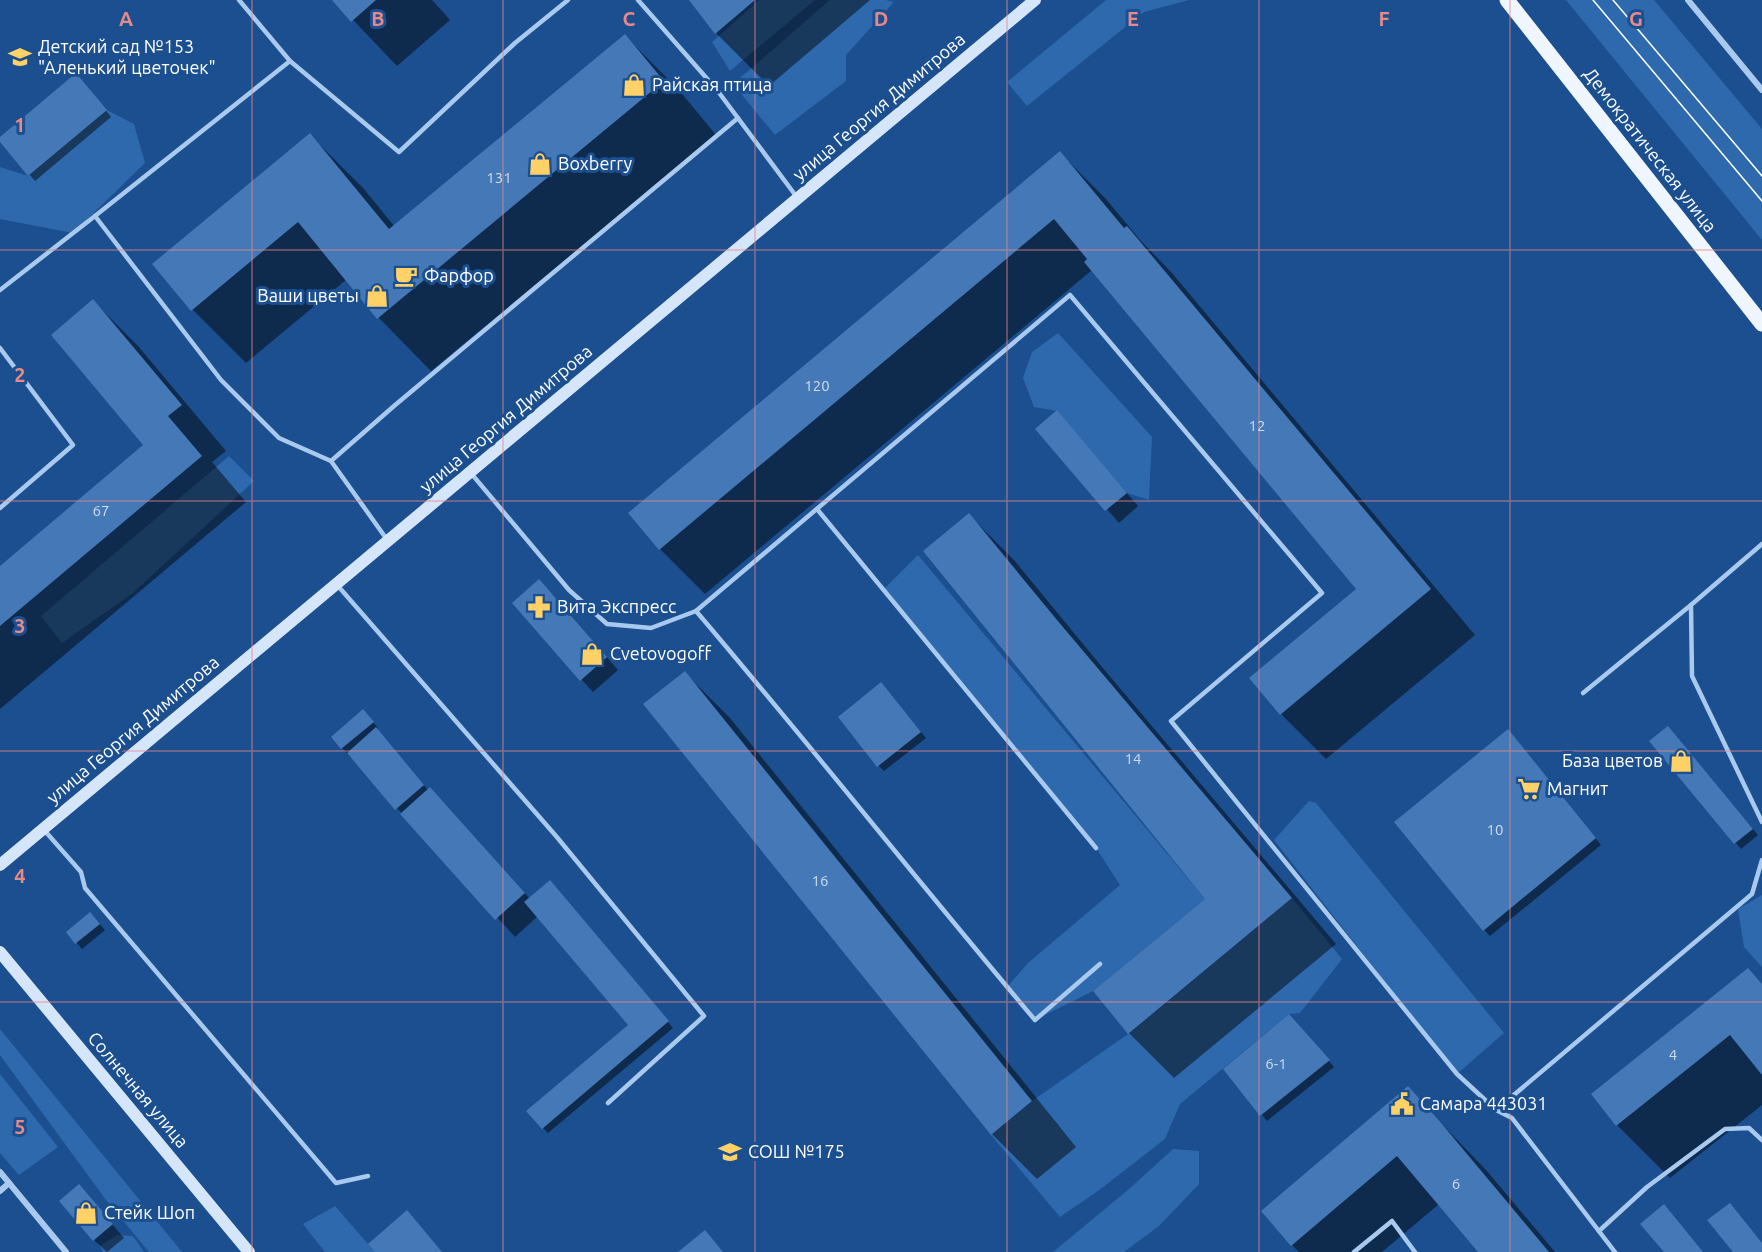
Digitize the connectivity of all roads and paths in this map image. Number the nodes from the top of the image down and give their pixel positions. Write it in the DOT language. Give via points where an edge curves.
graph roads {
  1 [pos="239,0"];
  2 [pos="568,0"];
  3 [pos="638,0"];
  4 [pos="1035,0"];
  5 [pos="1508,0"];
  6 [pos="1688,0"];
  7 [pos="290,61"];
  8 [pos="1762,90"];
  9 [pos="738,118"];
  10 [pos="798,198"];
  11 [pos="95,216"];
  12 [pos="0,290"];
  13 [pos="1762,324"];
  14 [pos="0,348"];
  15 [pos="331,461"];
  16 [pos="470,472"];
  17 [pos="0,508"];
  18 [pos="817,509"];
  19 [pos="388,540"];
  20 [pos="1762,544"];
  21 [pos="337,584"];
  22 [pos="1691,605"];
  23 [pos="696,611"];
  24 [pos="1583,693"];
  25 [pos="1762,822"];
  26 [pos="43,829"];
  27 [pos="1096,848"];
  28 [pos="1762,860"];
  29 [pos="0,865"];
  30 [pos="0,952"];
  31 [pos="1100,964"];
  32 [pos="609,1103"];
  33 [pos="1496,1110"];
  34 [pos="1762,1140"];
  35 [pos="0,1172"];
  36 [pos="368,1176"];
  37 [pos="9,1183"];
  38 [pos="0,1191"];
  39 [pos="1599,1231"];
  40 [pos="66,1252"];
  41 [pos="249,1252"];
  42 [pos="1354,1252"];
  43 [pos="1415,1252"];
  44 [pos="1615,1252"];
  1 -- 7 [label="lane"];
  2 -- 7 [label="lane" via="515,43 399,152"];
  3 -- 9 [label="lane"];
  4 -- 10 [label="main road, улица Георгия Димитрова"];
  5 -- 13 [label="main road, Демократическая улица"];
  6 -- 8 [label="street"];
  7 -- 11 [label="lane"];
  9 -- 10 [label="lane"];
  9 -- 15 [label="lane"];
  10 -- 16 [label="main road, улица Георгия Димитрова"];
  11 -- 12 [label="lane"];
  11 -- 15 [label="lane" via="221,380 279,438"];
  14 -- 17 [label="lane" via="72,445"];
  15 -- 19 [label="lane"];
  16 -- 19 [label="main road, улица Георгия Димитрова"];
  16 -- 23 [label="lane" via="568,590 607,624 651,628"];
  18 -- 23 [label="lane"];
  18 -- 27 [label="lane"];
  18 -- 33 [label="lane" via="1070,295 1322,593 1171,721 1457,1074"];
  19 -- 21 [label="main road, улица Георгия Димитрова"];
  20 -- 22 [label="lane"];
  21 -- 26 [label="main road, улица Георгия Димитрова"];
  21 -- 32 [label="lane" via="556,836 704,1016"];
  22 -- 24 [label="lane"];
  22 -- 25 [label="lane" via="1692,676"];
  23 -- 31 [label="lane" via="1035,1020"];
  26 -- 29 [label="main road, улица Георгия Димитрова"];
  26 -- 36 [label="lane" via="81,872 85,888 336,1184"];
  28 -- 33 [label="lane" via="1752,894"];
  30 -- 41 [label="main road, Солнечная улица"];
  33 -- 39 [label="lane" via="1512,1118"];
  34 -- 39 [label="lane" via="1749,1128 1725,1129 1647,1187"];
  35 -- 37 [label="street"];
  37 -- 38 [label="street"];
  37 -- 40 [label="street"];
  39 -- 44 [label="lane"];
  42 -- 43 [label="lane" via="1392,1221"];
}
